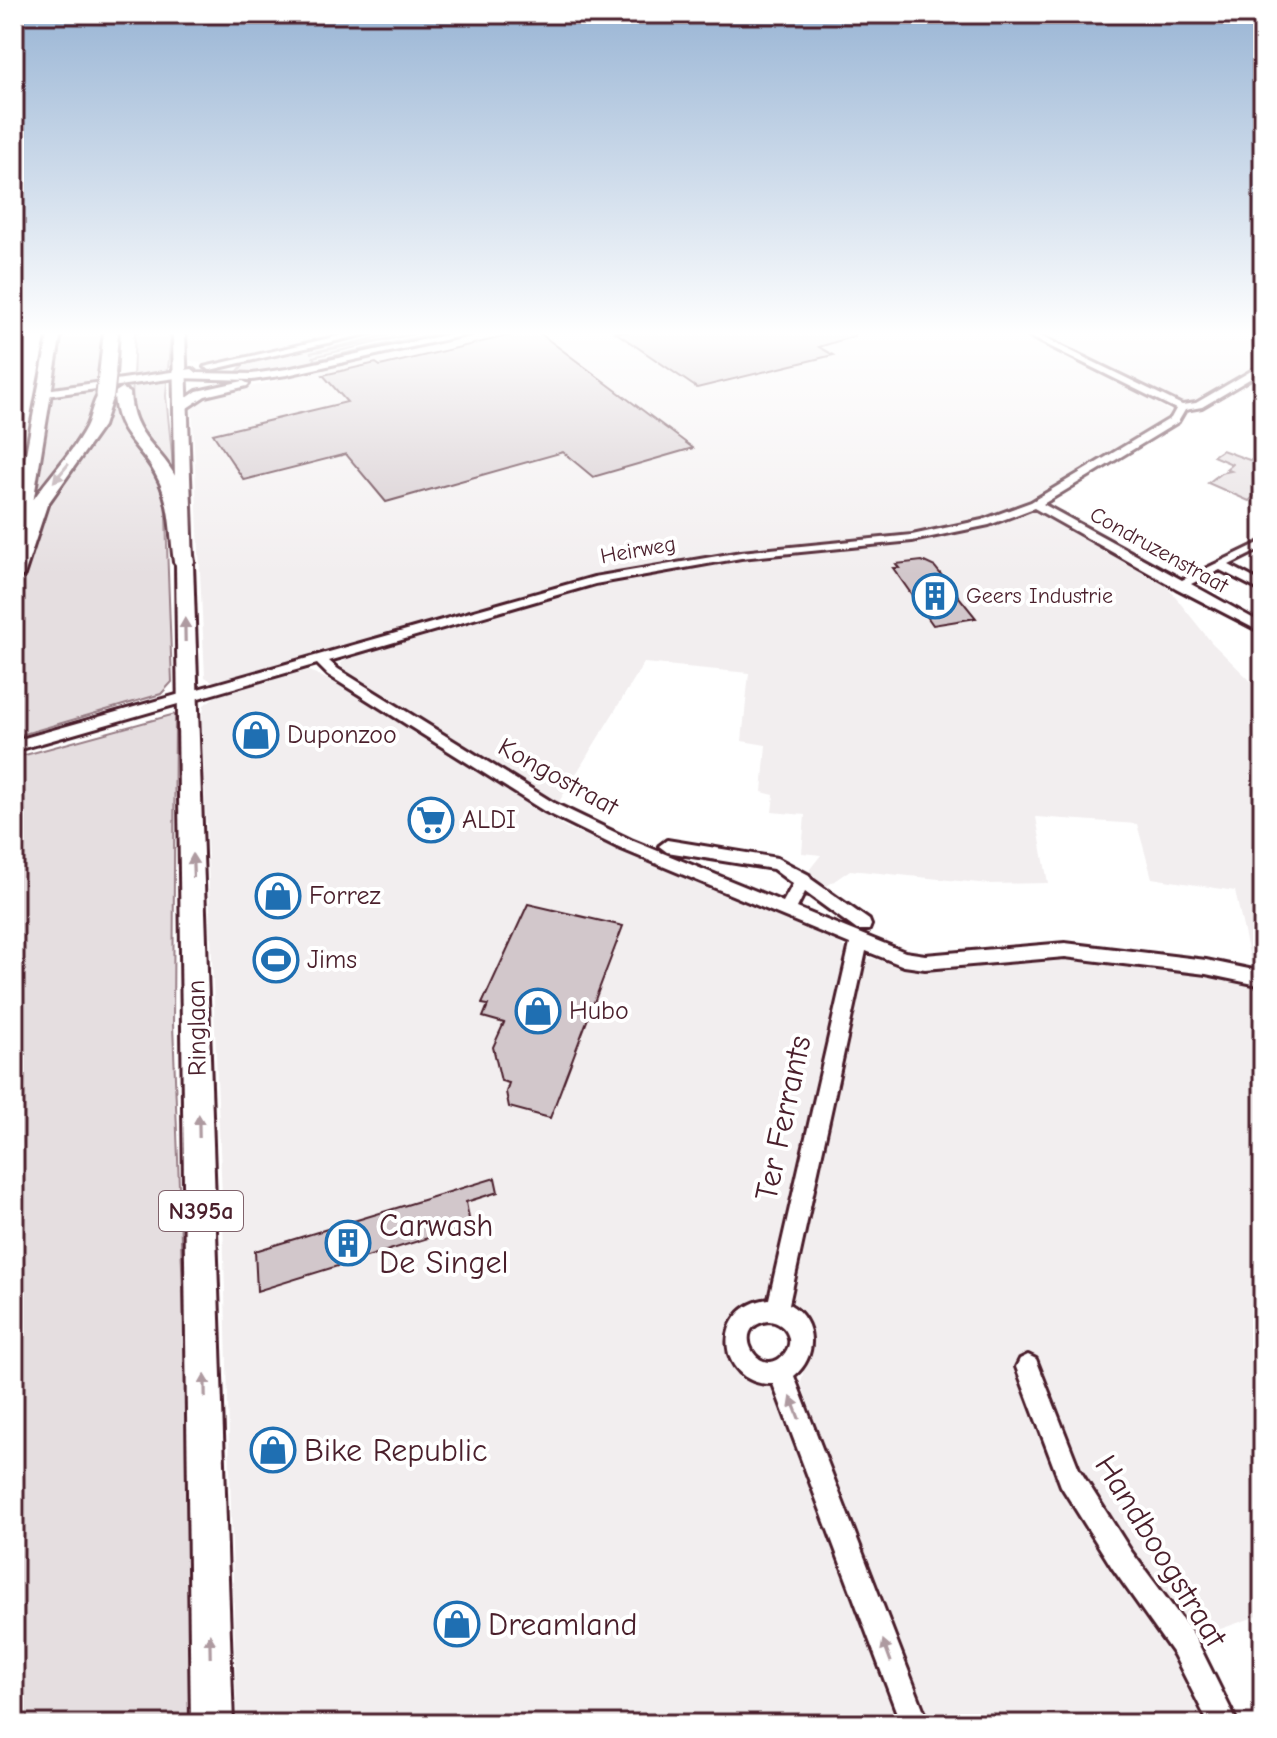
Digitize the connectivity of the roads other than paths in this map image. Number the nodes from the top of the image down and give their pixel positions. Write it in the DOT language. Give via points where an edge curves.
graph roads {
  1 [pos="42,413"];
  2 [pos="101,413"];
  3 [pos="123,413"];
  4 [pos="180,413"];
  5 [pos="1178,413"];
  6 [pos="1035,504"];
  7 [pos="1263,544"];
  8 [pos="184,562"];
  9 [pos="14,565"];
  10 [pos="1220,565"];
  11 [pos="14,575"];
  12 [pos="1180,585"];
  13 [pos="1263,588"];
  14 [pos="1263,629"];
  15 [pos="320,659"];
  16 [pos="187,698"];
  17 [pos="14,746"];
  18 [pos="667,846"];
  19 [pos="803,879"];
  20 [pos="787,912"];
  21 [pos="861,933"];
  22 [pos="1263,979"];
  23 [pos="777,1310"];
  24 [pos="1028,1367"];
  25 [pos="781,1373"];
  26 [pos="212,1724"];
  27 [pos="915,1724"];
  28 [pos="1224,1724"];
  1 -- 9 [label="main road"];
  2 -- 11 [label="highway, one-way" via="92,435 38,504"];
  3 -- 8 [label="highway" via="128,430 168,479"];
  4 -- 8 [label="main road, Ringlaan / N395a"];
  5 -- 6 [label="street, Heirweg"];
  6 -- 12 [label="street, Condruzenstraat"];
  6 -- 15 [label="street, Heirweg" via="985,523 924,536 741,555 594,581"];
  7 -- 10 [label="street"];
  16 -- 8 [label="main road, Ringlaan / N395a, one-way"];
  10 -- 12 [label="street"];
  10 -- 13 [label="street"];
  12 -- 14 [label="street, Condruzenstraat"];
  15 -- 16 [label="street, Heirweg"];
  15 -- 20 [label="street, Kongostraat" via="549,807"];
  16 -- 17 [label="street, Heirweg"];
  26 -- 16 [label="main road, Ringlaan / N395a, one-way"];
  18 -- 19 [label="street, Kongostraat" via="777,864"];
  19 -- 20 [label="street"];
  19 -- 21 [label="street, Kongostraat"];
  20 -- 21 [label="street, Kongostraat"];
  21 -- 22 [label="street, Kongostraat" via="904,959 925,962 1065,950"];
  21 -- 23 [label="street, Ter Ferrants"];
  23 -- 25 [label="street" via="790,1319 799,1340 794,1363"];
  23 -- 25 [label="street" via="766,1308 748,1316 741,1324 739,1346 755,1369"];
  24 -- 28 [label="street, Handboogstraat" via="1070,1477 1184,1645"];
  27 -- 25 [label="street, one-way"];
}
